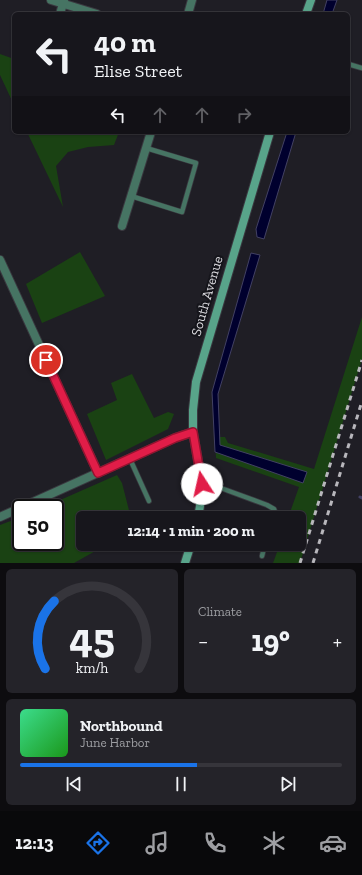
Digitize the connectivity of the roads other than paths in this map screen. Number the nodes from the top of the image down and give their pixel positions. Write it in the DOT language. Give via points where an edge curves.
graph roads {
  1 [pos="51,0"];
  2 [pos="192,0"];
  3 [pos="311,0"];
  4 [pos="63,2"];
  5 [pos="60,12"];
  6 [pos="91,12"];
  7 [pos="189,12"];
  8 [pos="307,12"];
  9 [pos="350,65"];
  10 [pos="362,68"];
  11 [pos="150,134"];
  12 [pos="269,134"];
  13 [pos="146,148"];
  14 [pos="131,196"];
  15 [pos="122,226"];
  16 [pos="0,260"];
  17 [pos="193,432"];
  18 [pos="130,459"];
  19 [pos="98,473"];
  20 [pos="202,484"];
  21 [pos="148,501"];
  22 [pos="200,511"];
  23 [pos="275,511"];
  24 [pos="0,517"];
  25 [pos="189,551"];
  26 [pos="264,551"];
  27 [pos="262,556"];
  28 [pos="185,563"];
  1 -- 4 [label="street"];
  2 -- 7 [label="street"];
  3 -- 8 [label="main road"];
  4 -- 5 [label="street"];
  4 -- 6 [label="street"];
  9 -- 10 [label="lane"];
  11 -- 13 [label="street"];
  12 -- 17 [label="main road, South Avenue" via="196,382"];
  13 -- 14 [label="street"];
  13 -- 14 [label="lane" via="196,162 182,212"];
  14 -- 15 [label="street"];
  16 -- 19 [label="street"];
  17 -- 18 [label="street"];
  17 -- 20 [label="main road, South Avenue"];
  18 -- 19 [label="street"];
  18 -- 21 [label="lane"];
  19 -- 24 [label="street"];
  20 -- 22 [label="main road, South Avenue"];
  20 -- 23 [label="lane" via="267,505"];
  25 -- 28 [label="main road"];
  26 -- 27 [label="lane"];
}
